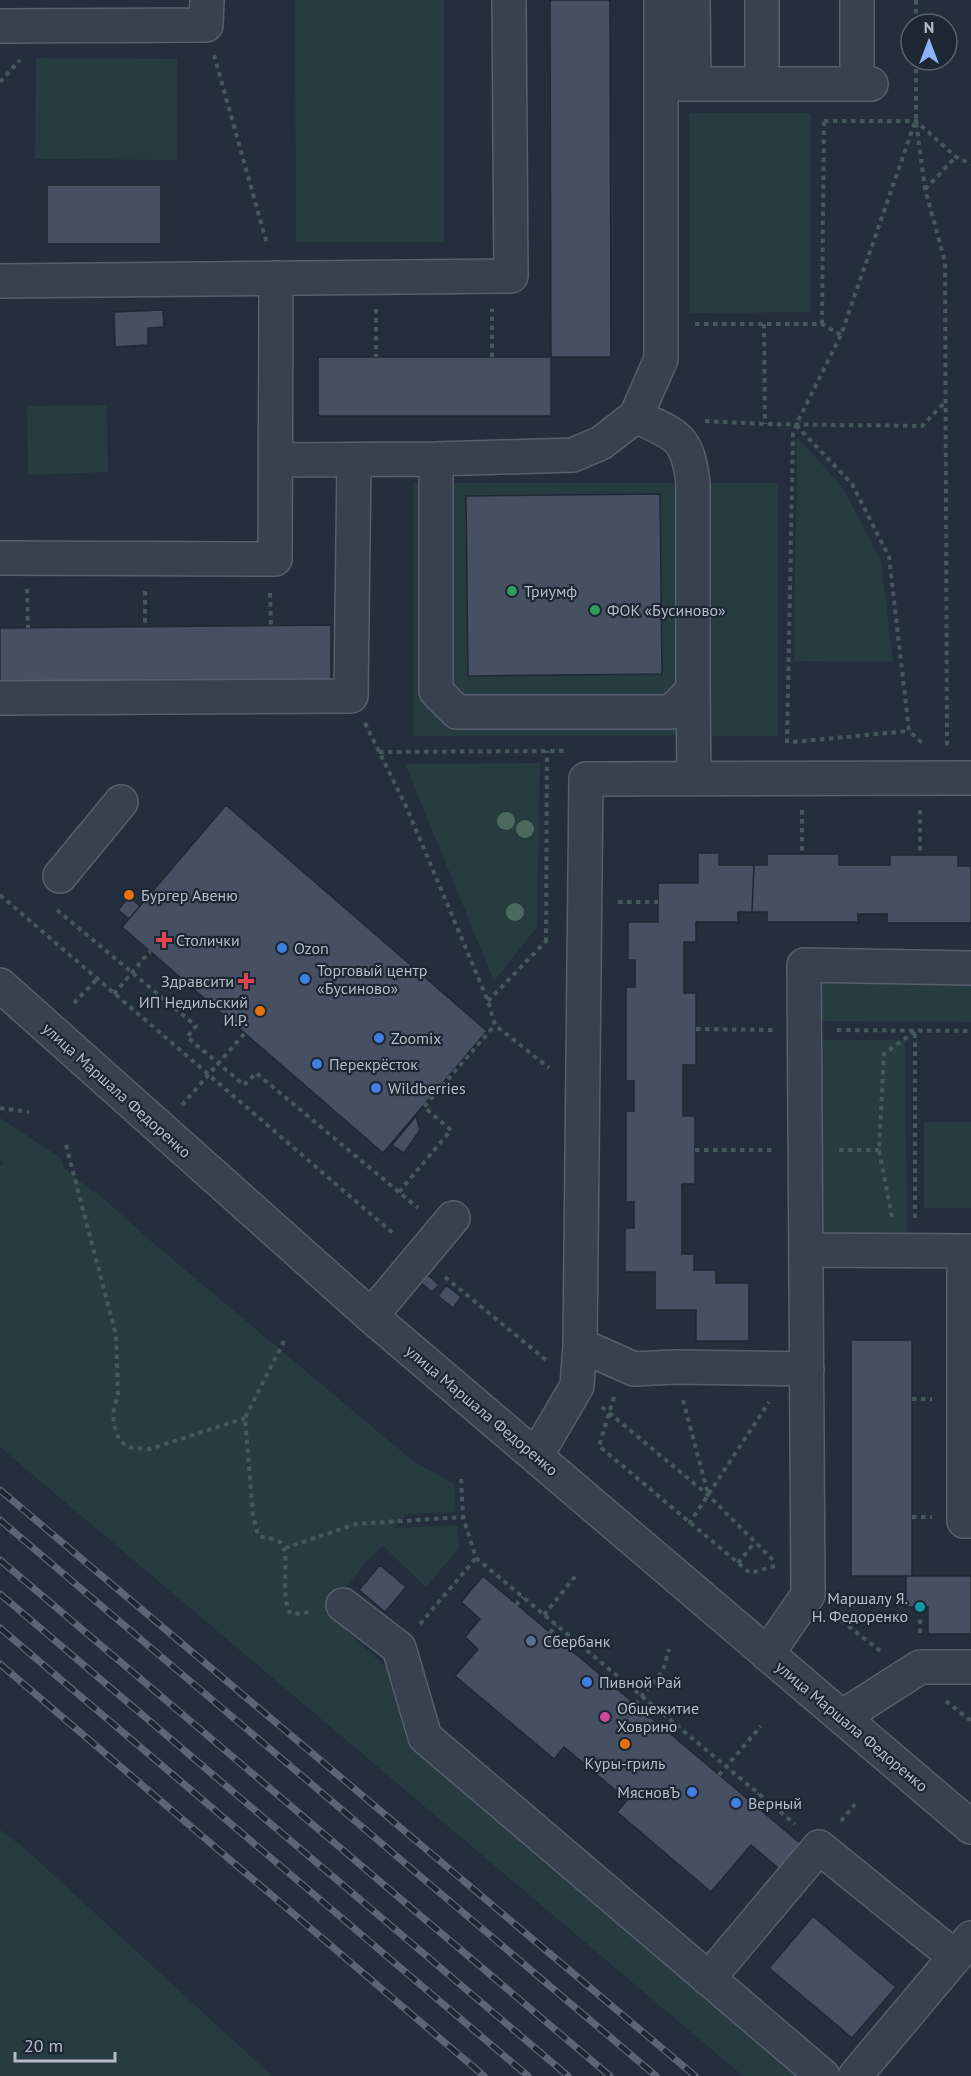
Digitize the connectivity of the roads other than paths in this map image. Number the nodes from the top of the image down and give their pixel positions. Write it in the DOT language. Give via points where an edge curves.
graph roads {
  1 [pos="509,0"];
  2 [pos="661,0"];
  3 [pos="693,0"];
  4 [pos="762,0"];
  5 [pos="857,0"];
  6 [pos="206,13"];
  7 [pos="0,26"];
  8 [pos="661,84"];
  9 [pos="694,84"];
  10 [pos="762,84"];
  11 [pos="276,278"];
  12 [pos="0,281"];
  13 [pos="636,416"];
  14 [pos="436,459"];
  15 [pos="276,460"];
  16 [pos="354,460"];
  17 [pos="0,558"];
  18 [pos="693,690"];
  19 [pos="0,698"];
  20 [pos="959,767"];
  21 [pos="694,779"];
  22 [pos="121,802"];
  23 [pos="55,891"];
  24 [pos="971,968"];
  25 [pos="0,985"];
  26 [pos="453,1218"];
  27 [pos="806,1250"];
  28 [pos="968,1251"];
  29 [pos="371,1316"];
  30 [pos="580,1345"];
  31 [pos="799,1369"];
  32 [pos="536,1456"];
  33 [pos="971,1521"];
  34 [pos="343,1605"];
  35 [pos="766,1654"];
  36 [pos="971,1667"];
  37 [pos="842,1718"];
  38 [pos="971,1827"];
  39 [pos="963,1948"];
  40 [pos="708,1979"];
  41 [pos="823,2076"];
  42 [pos="855,2076"];
  1 -- 11 [label="street" via="511,276"];
  2 -- 8 [label="street"];
  3 -- 9 [label="street"];
  4 -- 10 [label="street"];
  5 -- 10 [label="street" via="864,84"];
  6 -- 7 [label="street"];
  8 -- 9 [label="street"];
  8 -- 13 [label="street" via="661,359"];
  9 -- 10 [label="street"];
  11 -- 12 [label="street"];
  11 -- 15 [label="street"];
  13 -- 14 [label="street" via="601,443 573,455"];
  13 -- 18 [label="street" via="678,437 690,458"];
  14 -- 16 [label="street"];
  14 -- 18 [label="street" via="436,691 457,712 671,712"];
  15 -- 16 [label="street"];
  15 -- 17 [label="street" via="275,559"];
  16 -- 19 [label="street" via="351,696"];
  18 -- 21 [label="street"];
  20 -- 21 [label="street" via="921,779"];
  21 -- 30 [label="street" via="586,779"];
  22 -- 23 [label="street"];
  24 -- 27 [label="street" via="804,965"];
  25 -- 29 [label="street, улица Маршала Федоренко"];
  26 -- 29 [label="street"];
  27 -- 28 [label="street"];
  27 -- 31 [label="street"];
  28 -- 33 [label="street" via="963,1521"];
  29 -- 32 [label="street, улица Маршала Федоренко"];
  30 -- 31 [label="street" via="634,1369"];
  30 -- 32 [label="street" via="577,1386"];
  31 -- 35 [label="street" via="808,1594"];
  32 -- 35 [label="street, улица Маршала Федоренко"];
  34 -- 40 [label="street" via="399,1648 425,1737"];
  35 -- 37 [label="street, улица Маршала Федоренко"];
  36 -- 37 [label="street" via="920,1667"];
  37 -- 38 [label="street, улица Маршала Федоренко"];
  39 -- 40 [label="street" via="819,1847"];
  39 -- 42 [label="street"];
  40 -- 41 [label="street"];
}
